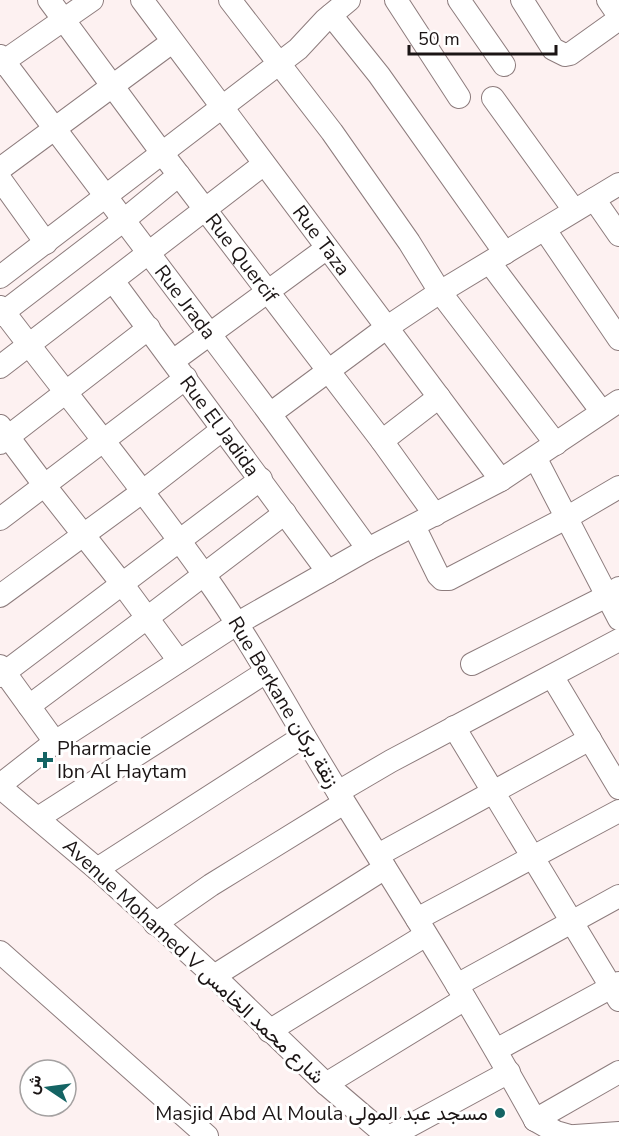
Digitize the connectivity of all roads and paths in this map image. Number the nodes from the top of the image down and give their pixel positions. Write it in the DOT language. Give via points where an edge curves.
graph roads {
  1 [pos="49,0"];
  2 [pos="92,0"];
  3 [pos="142,0"];
  4 [pos="230,0"];
  5 [pos="349,0"];
  6 [pos="396,0"];
  7 [pos="459,0"];
  8 [pos="522,0"];
  9 [pos="608,0"];
  10 [pos="331,15"];
  11 [pos="619,18"];
  12 [pos="64,20"];
  13 [pos="172,42"];
  14 [pos="1,61"];
  15 [pos="279,64"];
  16 [pos="504,65"];
  17 [pos="112,85"];
  18 [pos="459,97"];
  19 [pos="493,98"];
  20 [pos="221,108"];
  21 [pos="54,128"];
  22 [pos="162,153"];
  23 [pos="264,164"];
  24 [pos="0,169"];
  25 [pos="179,175"];
  26 [pos="0,179"];
  27 [pos="619,184"];
  28 [pos="107,197"];
  29 [pos="584,205"];
  30 [pos="205,210"];
  31 [pos="124,220"];
  32 [pos="545,230"];
  33 [pos="619,235"];
  34 [pos="46,243"];
  35 [pos="327,248"];
  36 [pos="148,253"];
  37 [pos="497,258"];
  38 [pos="0,277"];
  39 [pos="113,281"];
  40 [pos="267,290"];
  41 [pos="440,292"];
  42 [pos="1,311"];
  43 [pos="149,328"];
  44 [pos="386,328"];
  45 [pos="209,334"];
  46 [pos="619,339"];
  47 [pos="29,344"];
  48 [pos="0,367"];
  49 [pos="180,369"];
  50 [pos="328,371"];
  51 [pos="67,392"];
  52 [pos="439,397"];
  53 [pos="611,407"];
  54 [pos="270,414"];
  55 [pos="224,429"];
  56 [pos="3,435"];
  57 [pos="104,441"];
  58 [pos="382,441"];
  59 [pos="556,444"];
  60 [pos="536,459"];
  61 [pos="261,479"];
  62 [pos="501,480"];
  63 [pos="45,486"];
  64 [pos="619,487"];
  65 [pos="142,492"];
  66 [pos="285,513"];
  67 [pos="435,515"];
  68 [pos="568,517"];
  69 [pos="0,519"];
  70 [pos="414,526"];
  71 [pos="83,534"];
  72 [pos="180,542"];
  73 [pos="368,549"];
  74 [pos="328,572"];
  75 [pos="204,574"];
  76 [pos="123,585"];
  77 [pos="613,592"];
  78 [pos="0,596"];
  79 [pos="147,618"];
  80 [pos="619,619"];
  81 [pos="238,623"];
  82 [pos="619,640"];
  83 [pos="179,661"];
  84 [pos="472,664"];
  85 [pos="2,672"];
  86 [pos="266,672"];
  87 [pos="552,676"];
  88 [pos="29,706"];
  89 [pos="454,727"];
  90 [pos="304,736"];
  91 [pos="590,739"];
  92 [pos="55,742"];
  93 [pos="0,786"];
  94 [pos="619,788"];
  95 [pos="494,791"];
  96 [pos="341,797"];
  97 [pos="619,811"];
  98 [pos="38,818"];
  99 [pos="533,856"];
  100 [pos="382,861"];
  101 [pos="97,869"];
  102 [pos="619,896"];
  103 [pos="573,922"];
  104 [pos="155,924"];
  105 [pos="421,927"];
  106 [pos="0,951"];
  107 [pos="214,976"];
  108 [pos="616,990"];
  109 [pos="461,992"];
  110 [pos="269,1031"];
  111 [pos="496,1050"];
  112 [pos="509,1072"];
  113 [pos="619,1072"];
  114 [pos="326,1084"];
  115 [pos="535,1120"];
  116 [pos="619,1133"];
  117 [pos="207,1136"];
  118 [pos="389,1136"];
  119 [pos="570,1136"];
  120 [pos="574,1136"];
  1 -- 12 [label="street, Rue Quercif"];
  2 -- 12 [label="street"];
  3 -- 13 [label="street, Rue Taza"];
  4 -- 15 [label="street"];
  5 -- 10 [label="street"];
  6 -- 18 [label="street"];
  7 -- 16 [label="street"];
  8 -- 11 [label="street" via="553,49 565,55"];
  9 -- 11 [label="street"];
  10 -- 15 [label="street"];
  10 -- 37 [label="street" via="379,75"];
  12 -- 14 [label="street"];
  12 -- 17 [label="street, Rue Quercif"];
  13 -- 17 [label="street"];
  13 -- 20 [label="street, Rue Taza"];
  14 -- 21 [label="street, Rue Jrada"];
  15 -- 20 [label="street"];
  15 -- 41 [label="street" via="368,183"];
  17 -- 21 [label="street"];
  17 -- 22 [label="street, Rue Quercif"];
  19 -- 29 [label="street"];
  20 -- 22 [label="street"];
  20 -- 23 [label="street, Rue Taza"];
  21 -- 24 [label="street"];
  21 -- 28 [label="street, Rue Jrada"];
  22 -- 25 [label="street, Rue Quercif"];
  22 -- 28 [label="street"];
  23 -- 30 [label="street"];
  23 -- 35 [label="street, Rue Taza"];
  25 -- 30 [label="street, Rue Quercif"];
  25 -- 31 [label="street"];
  26 -- 34 [label="street"];
  27 -- 29 [label="street"];
  28 -- 31 [label="street, Rue Jrada"];
  28 -- 34 [label="street"];
  29 -- 32 [label="street"];
  29 -- 33 [label="street"];
  30 -- 36 [label="street"];
  30 -- 40 [label="street, Rue Quercif"];
  31 -- 36 [label="street, Rue Jrada"];
  31 -- 42 [label="street"];
  32 -- 37 [label="street"];
  32 -- 46 [label="street"];
  34 -- 38 [label="street"];
  35 -- 40 [label="street"];
  35 -- 44 [label="street, Rue Taza"];
  36 -- 39 [label="street"];
  36 -- 45 [label="street, Rue Jrada"];
  37 -- 41 [label="street"];
  37 -- 53 [label="street"];
  39 -- 43 [label="street, Rue El Jadida"];
  39 -- 47 [label="street"];
  40 -- 45 [label="street"];
  40 -- 50 [label="street, Rue Quercif"];
  41 -- 44 [label="street"];
  41 -- 59 [label="street"];
  42 -- 47 [label="street, Rue Berkane زنقة بركان"];
  43 -- 49 [label="street, Rue El Jadida"];
  43 -- 51 [label="street"];
  44 -- 50 [label="street"];
  44 -- 52 [label="street, Rue Taza"];
  45 -- 49 [label="street"];
  45 -- 54 [label="street, Rue Jrada"];
  47 -- 48 [label="street"];
  47 -- 51 [label="street, Rue Berkane زنقة بركان"];
  49 -- 55 [label="street, Rue El Jadida"];
  49 -- 57 [label="street"];
  50 -- 54 [label="street"];
  50 -- 58 [label="street, Rue Quercif"];
  51 -- 56 [label="street"];
  51 -- 57 [label="street, Rue Berkane زنقة بركان"];
  52 -- 58 [label="street"];
  52 -- 62 [label="street, Rue Taza"];
  53 -- 59 [label="street"];
  54 -- 73 [label="street, Rue Jrada"];
  55 -- 61 [label="street, Rue El Jadida"];
  55 -- 65 [label="street"];
  56 -- 63 [label="street"];
  57 -- 63 [label="street"];
  57 -- 65 [label="street, Rue Berkane زنقة بركان"];
  58 -- 67 [label="street, Rue Quercif"];
  59 -- 60 [label="street"];
  60 -- 62 [label="street"];
  60 -- 68 [label="street"];
  61 -- 66 [label="street, Rue El Jadida"];
  61 -- 72 [label="street"];
  62 -- 67 [label="street"];
  63 -- 69 [label="street"];
  63 -- 71 [label="street"];
  64 -- 68 [label="street"];
  65 -- 71 [label="street"];
  65 -- 72 [label="street, Rue Berkane زنقة بركان"];
  66 -- 74 [label="street, Rue El Jadida"];
  66 -- 75 [label="street"];
  67 -- 70 [label="street"];
  68 -- 70 [label="street" via="446,580 438,575"];
  68 -- 77 [label="street"];
  70 -- 73 [label="street"];
  71 -- 76 [label="street"];
  71 -- 78 [label="street"];
  72 -- 75 [label="street, Rue Berkane زنقة بركان"];
  72 -- 76 [label="street"];
  73 -- 74 [label="street"];
  74 -- 81 [label="street"];
  75 -- 79 [label="street"];
  75 -- 81 [label="street, Rue Berkane زنقة بركان"];
  76 -- 79 [label="street"];
  76 -- 85 [label="street"];
  77 -- 80 [label="street"];
  77 -- 84 [label="street"];
  79 -- 83 [label="street"];
  79 -- 88 [label="street"];
  81 -- 83 [label="street"];
  81 -- 86 [label="street, Rue Berkane زنقة بركان"];
  82 -- 87 [label="street"];
  83 -- 92 [label="street"];
  85 -- 88 [label="street"];
  86 -- 90 [label="street, Rue Berkane زنقة بركان"];
  86 -- 98 [label="street"];
  87 -- 89 [label="street"];
  87 -- 91 [label="street"];
  88 -- 92 [label="street"];
  89 -- 95 [label="street"];
  89 -- 96 [label="street"];
  90 -- 96 [label="street, Rue Berkane زنقة بركان"];
  90 -- 101 [label="street"];
  91 -- 94 [label="street"];
  91 -- 95 [label="street"];
  92 -- 93 [label="street"];
  93 -- 98 [label="street, Avenue Mohamed V شارع محمد الخامس"];
  95 -- 99 [label="street"];
  95 -- 100 [label="street"];
  96 -- 100 [label="street, Rue Berkane زنقة بركان"];
  96 -- 104 [label="street"];
  97 -- 99 [label="street"];
  98 -- 101 [label="street, Avenue Mohamed V شارع محمد الخامس"];
  99 -- 103 [label="street"];
  99 -- 105 [label="street"];
  100 -- 105 [label="street, Rue Berkane زنقة بركان"];
  100 -- 107 [label="street"];
  101 -- 104 [label="street, Avenue Mohamed V شارع محمد الخامس"];
  102 -- 103 [label="street"];
  103 -- 108 [label="street"];
  103 -- 109 [label="street"];
  104 -- 107 [label="street, Avenue Mohamed V شارع محمد الخامس"];
  105 -- 109 [label="street, Rue Berkane زنقة بركان"];
  105 -- 110 [label="street"];
  106 -- 117 [label="street"];
  107 -- 110 [label="street, Avenue Mohamed V شارع محمد الخامس"];
  108 -- 111 [label="street"];
  109 -- 111 [label="street, Rue Berkane زنقة بركان"];
  109 -- 114 [label="street"];
  110 -- 114 [label="street, Avenue Mohamed V شارع محمد الخامس"];
  111 -- 112 [label="street, Rue Berkane زنقة بركان"];
  112 -- 115 [label="street, Rue Berkane زنقة بركان"];
  112 -- 118 [label="street"];
  113 -- 115 [label="street"];
  114 -- 118 [label="street, Avenue Mohamed V شارع محمد الخامس"];
  115 -- 119 [label="street"];
  116 -- 120 [label="street"];
}
